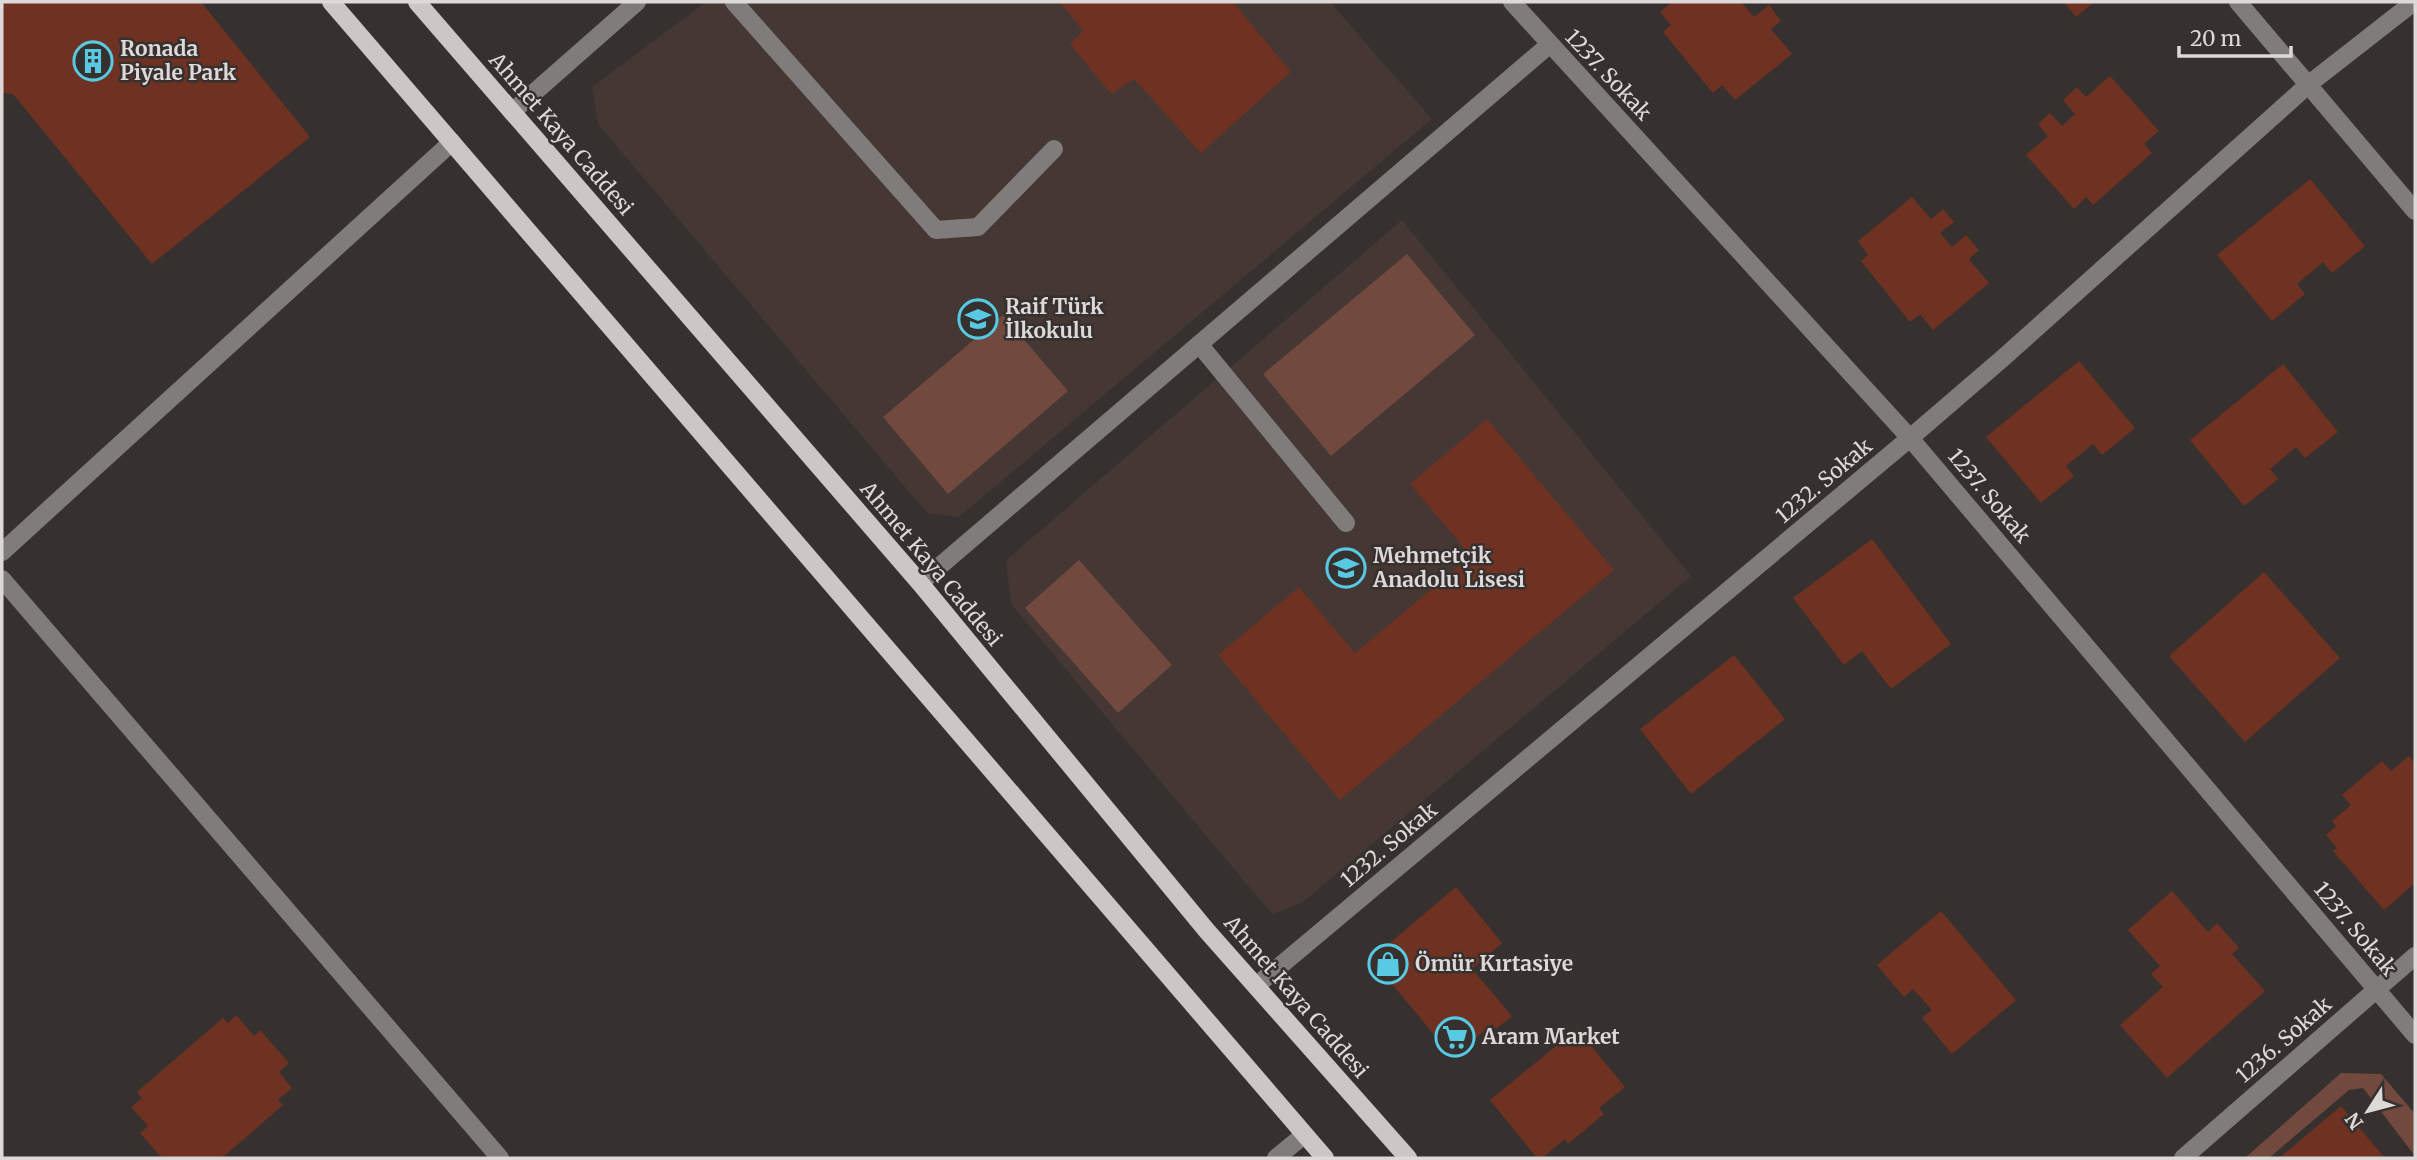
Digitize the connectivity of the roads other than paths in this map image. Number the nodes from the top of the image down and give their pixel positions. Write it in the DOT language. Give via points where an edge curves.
graph roads {
  1 [pos="331,2"];
  2 [pos="417,2"];
  3 [pos="637,2"];
  4 [pos="734,2"];
  5 [pos="1512,2"];
  6 [pos="2238,2"];
  7 [pos="2414,2"];
  8 [pos="1549,45"];
  9 [pos="2308,84"];
  10 [pos="512,111"];
  11 [pos="452,142"];
  12 [pos="1054,149"];
  13 [pos="2415,211"];
  14 [pos="1199,344"];
  15 [pos="1910,438"];
  16 [pos="1346,523"];
  17 [pos="2,552"];
  18 [pos="2,579"];
  19 [pos="920,583"];
  20 [pos="2415,956"];
  21 [pos="1256,986"];
  22 [pos="2376,989"];
  23 [pos="2415,1035"];
  24 [pos="1304,1135"];
  25 [pos="499,1158"];
  26 [pos="1276,1158"];
  27 [pos="1325,1158"];
  28 [pos="1408,1158"];
  29 [pos="2183,1158"];
  1 -- 11 [label="main road"];
  2 -- 10 [label="main road, Ahmet Kaya Caddesi"];
  3 -- 10 [label="street"];
  4 -- 12 [label="street" via="936,230 978,227"];
  5 -- 8 [label="street, 1237. Sokak"];
  6 -- 9 [label="street"];
  7 -- 9 [label="street, 1232. Sokak"];
  8 -- 14 [label="street"];
  8 -- 15 [label="street, 1237. Sokak"];
  9 -- 13 [label="street"];
  9 -- 15 [label="street, 1232. Sokak"];
  10 -- 19 [label="main road, Ahmet Kaya Caddesi"];
  11 -- 17 [label="street"];
  11 -- 24 [label="main road"];
  14 -- 16 [label="street"];
  14 -- 19 [label="street"];
  15 -- 21 [label="street, 1232. Sokak"];
  15 -- 22 [label="street, 1237. Sokak"];
  18 -- 25 [label="street"];
  19 -- 21 [label="main road, Ahmet Kaya Caddesi"];
  20 -- 22 [label="street, 1236. Sokak"];
  21 -- 28 [label="main road, Ahmet Kaya Caddesi"];
  22 -- 23 [label="street, 1237. Sokak"];
  22 -- 29 [label="street, 1236. Sokak"];
  24 -- 26 [label="street"];
  24 -- 27 [label="main road"];
}
